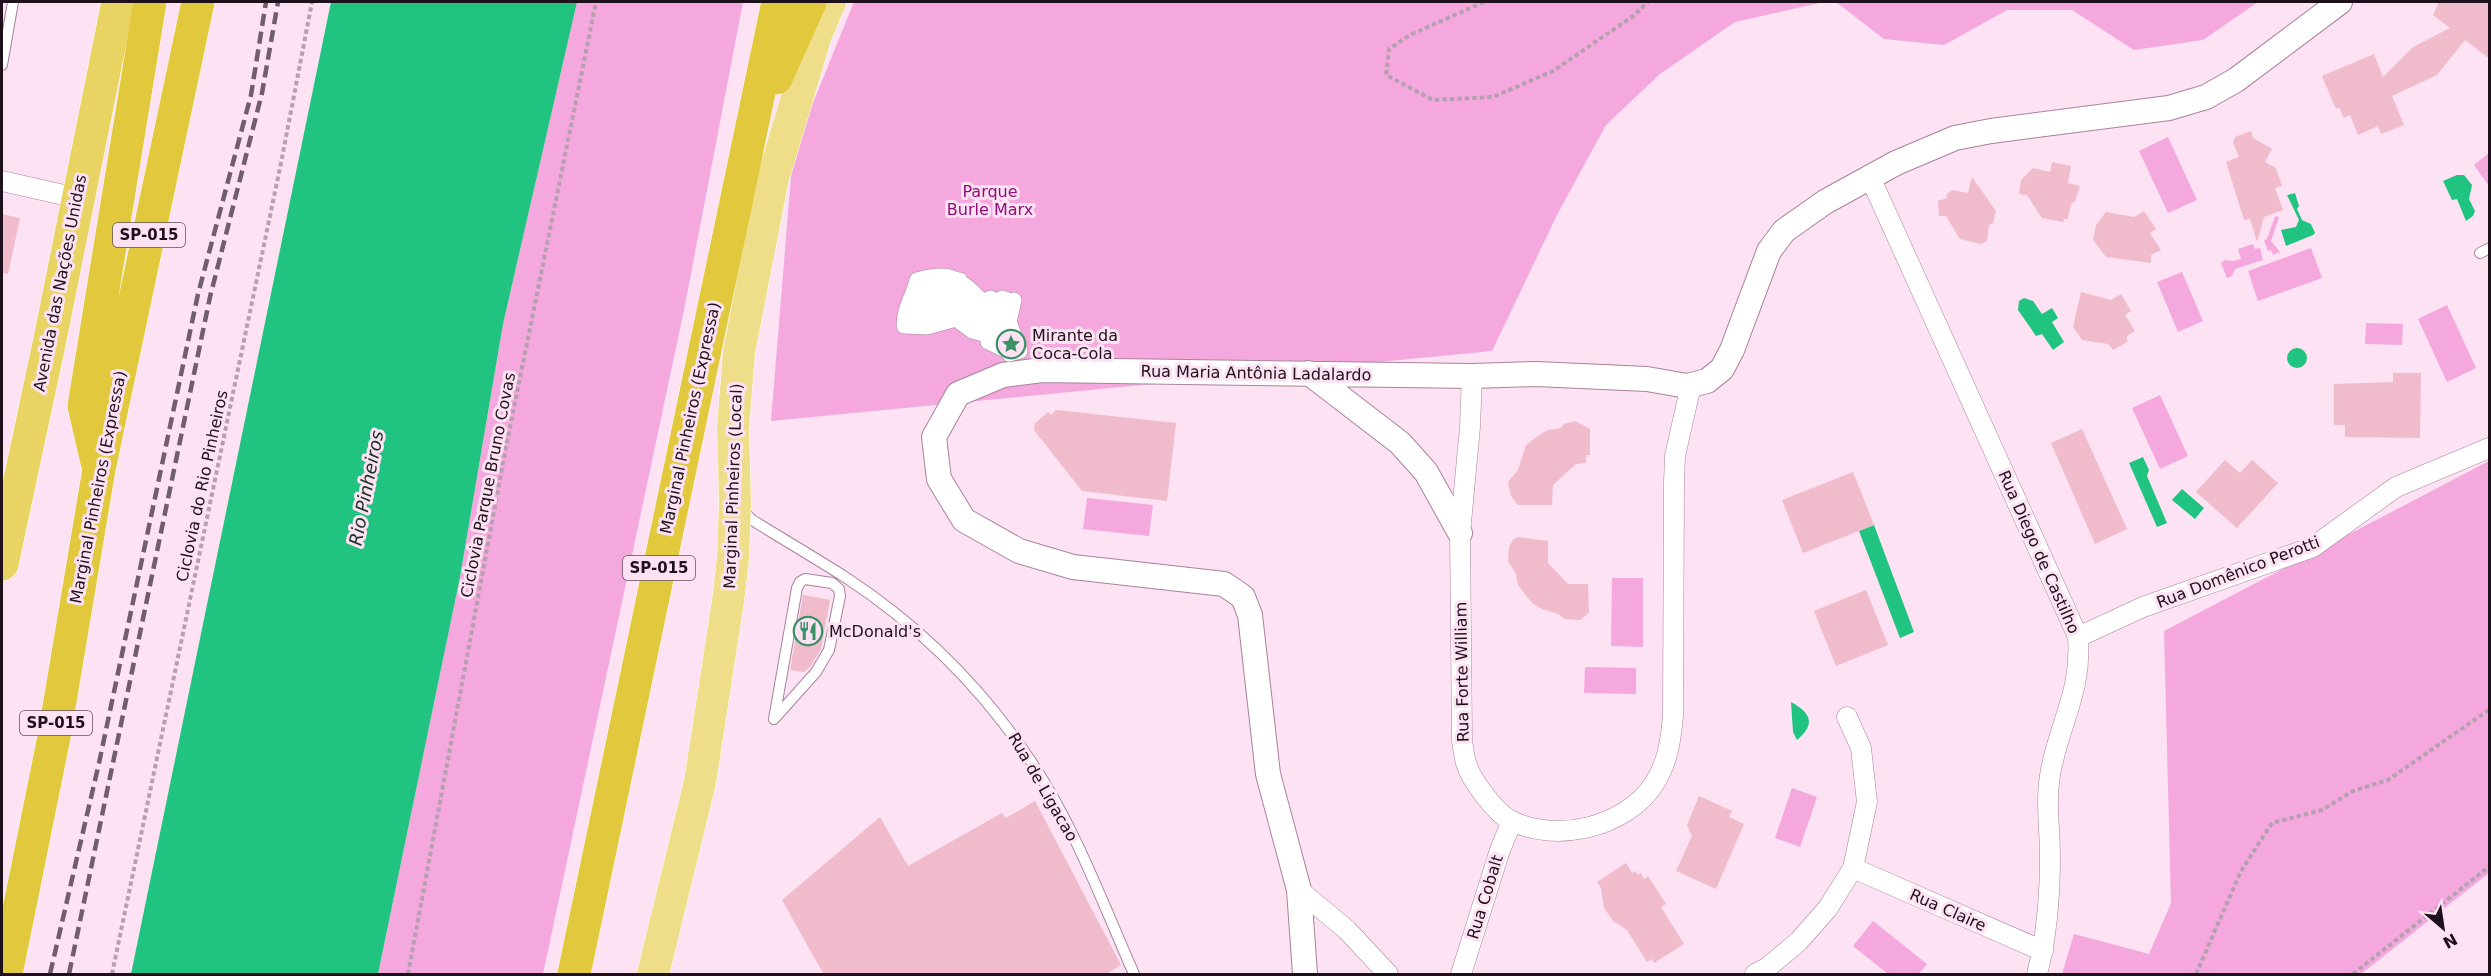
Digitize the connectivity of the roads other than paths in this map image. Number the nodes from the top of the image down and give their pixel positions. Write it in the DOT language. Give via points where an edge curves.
graph roads {
  1 [pos="13,2"];
  2 [pos="118,2"];
  3 [pos="150,2"];
  4 [pos="198,2"];
  5 [pos="778,2"];
  6 [pos="810,2"];
  7 [pos="830,2"];
  8 [pos="2340,2"];
  9 [pos="2,64"];
  10 [pos="750,134"];
  11 [pos="1870,177"];
  12 [pos="2,182"];
  13 [pos="77,198"];
  14 [pos="957,291"];
  15 [pos="1014,300"];
  16 [pos="1309,373"];
  17 [pos="1472,376"];
  18 [pos="1691,385"];
  19 [pos="2489,448"];
  20 [pos="99,470"];
  21 [pos="735,503"];
  22 [pos="1460,533"];
  23 [pos="2,564"];
  24 [pos="2078,637"];
  25 [pos="1847,717"];
  26 [pos="774,719"];
  27 [pos="1512,821"];
  28 [pos="1853,868"];
  29 [pos="1299,890"];
  30 [pos="2043,951"];
  31 [pos="6,975"];
  32 [pos="574,975"];
  33 [pos="653,975"];
  34 [pos="1134,975"];
  35 [pos="1305,975"];
  36 [pos="1388,975"];
  37 [pos="1461,975"];
  38 [pos="1755,975"];
  39 [pos="2037,975"];
  1 -- 9 [label="lane"];
  2 -- 13 [label="highway, Avenida das Nações Unidas"];
  3 -- 20 [label="highway" via="84,406"];
  4 -- 20 [label="highway, Marginal Pinheiros (Expressa) / SP-015"];
  5 -- 10 [label="highway, Marginal Pinheiros (Expressa) / SP-015"];
  6 -- 10 [label="highway"];
  7 -- 21 [label="main road, Marginal Pinheiros (Local)" via="816,35 773,178 739,352"];
  8 -- 11 [label="street" via="2236,80 2206,97 2169,108 1955,138"];
  10 -- 32 [label="highway, Marginal Pinheiros (Expressa) / SP-015"];
  11 -- 18 [label="street" via="1784,231 1769,251 1722,369 1707,381"];
  11 -- 24 [label="street, Rua Diego de Castilho"];
  12 -- 13 [label="street"];
  13 -- 23 [label="highway, Avenida das Nações Unidas"];
  14 -- 14 [label="street" via="926,283 913,308 915,320 931,314 948,314 968,323 974,305 958,288 928,292 921,302 924,309 933,306 954,314 966,313"];
  14 -- 15 [label="street" via="939,274 917,280 904,311 904,326 927,327 956,319 983,334 977,322 978,312 980,302 990,298 988,342 1003,349 997,324 1002,298 1006,299 1000,317 1009,354 1020,351 1009,322"];
  16 -- 17 [label="street, Rua Maria Antônia Ladalardo"];
  16 -- 22 [label="street" via="1400,443 1426,472"];
  16 -- 29 [label="street, Rua Maria Antônia Ladalardo" via="1042,370 1003,375 958,394 934,437 939,479 964,520 1019,551 1073,567 1224,584 1243,597 1252,625 1268,774"];
  17 -- 18 [label="street, Rua Maria Antônia Ladalardo" via="1536,374"];
  17 -- 22 [label="street, Rua Forte William"];
  18 -- 27 [label="street, Rua Forte William" via="1675,456 1673,715 1664,765 1640,801 1596,826 1558,831"];
  19 -- 24 [label="street, Rua Domênico Perotti" via="2396,487 2313,547 2143,607"];
  20 -- 31 [label="highway, Marginal Pinheiros (Expressa) / SP-015" via="54,737"];
  21 -- 33 [label="main road, Marginal Pinheiros (Local)" via="728,601 703,767"];
  21 -- 34 [label="lane, Rua de Ligacao" via="752,520 846,578 905,622 939,651 994,712 1035,767 1069,828"];
  22 -- 27 [label="street, Rua Forte William" via="1462,740 1466,764 1475,783"];
  24 -- 30 [label="street, Rua Diego de Castilho" via="2080,661 2075,690 2050,770 2049,899"];
  25 -- 28 [label="street" via="1861,748 1867,802"];
  26 -- 26 [label="lane" via="816,672 829,650 840,596 832,583 805,579 797,588"];
  27 -- 37 [label="street, Rua Cobalt"];
  28 -- 30 [label="street, Rua Claire"];
  28 -- 38 [label="street" via="1828,908 1798,941"];
  29 -- 35 [label="street, Rua Maria Antônia Ladalardo"];
  29 -- 36 [label="street" via="1347,930"];
  30 -- 39 [label="street, Rua Diego de Castilho"];
}
